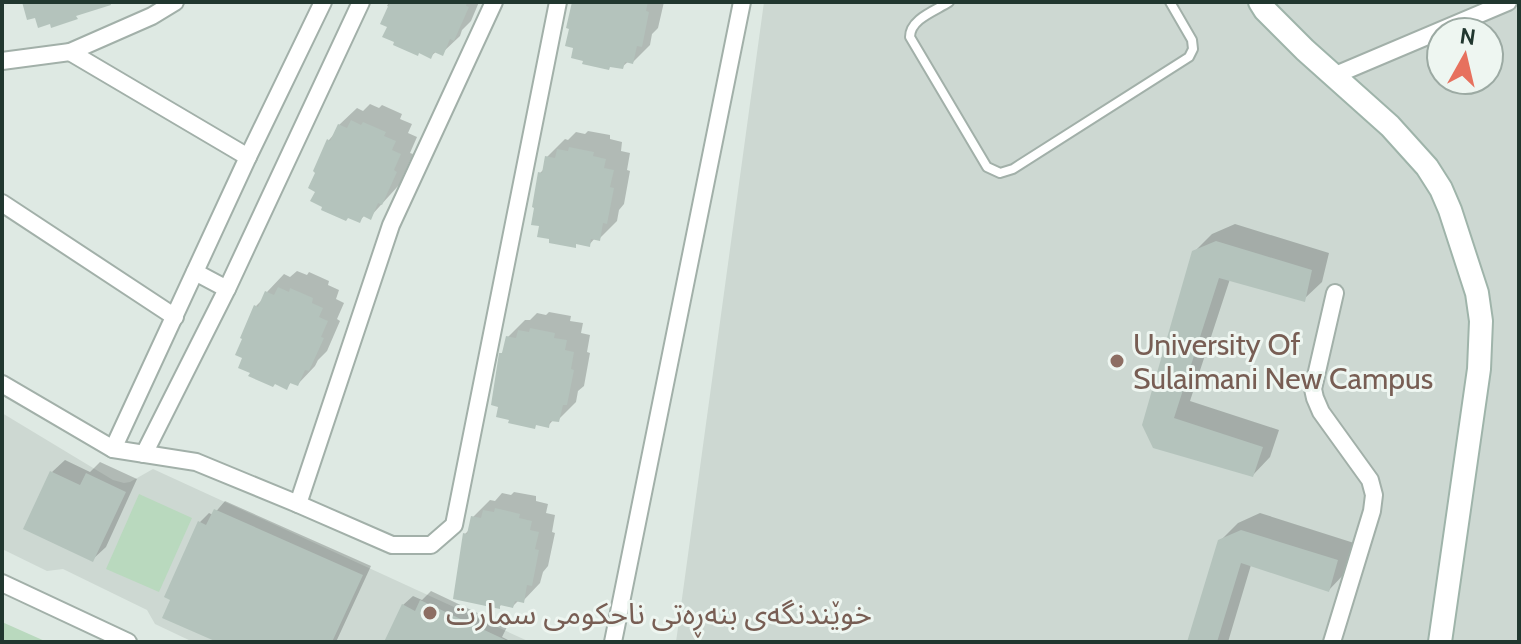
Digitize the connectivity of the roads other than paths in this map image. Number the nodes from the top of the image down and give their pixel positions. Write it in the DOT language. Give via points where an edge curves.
graph roads {
  1 [pos="175,2"];
  2 [pos="361,2"];
  3 [pos="494,2"];
  4 [pos="558,2"];
  5 [pos="742,2"];
  6 [pos="749,2"];
  7 [pos="949,2"];
  8 [pos="1170,2"];
  9 [pos="1260,2"];
  10 [pos="1508,2"];
  11 [pos="317,5"];
  12 [pos="737,28"];
  13 [pos="70,52"];
  14 [pos="2,61"];
  15 [pos="1333,76"];
  16 [pos="248,157"];
  17 [pos="2,203"];
  18 [pos="195,272"];
  19 [pos="227,289"];
  20 [pos="1335,293"];
  21 [pos="175,317"];
  22 [pos="2,384"];
  23 [pos="113,449"];
  24 [pos="144,454"];
  25 [pos="298,504"];
  26 [pos="2,583"];
  27 [pos="128,642"];
  28 [pos="613,642"];
  29 [pos="1332,642"];
  30 [pos="1440,642"];
  1 -- 13 [label="street"];
  2 -- 19 [label="street"];
  3 -- 25 [label="street" via="391,225"];
  4 -- 25 [label="street" via="454,525 431,545 392,545"];
  5 -- 12 [label="street"];
  6 -- 12 [label="lane"];
  7 -- 8 [label="lane" via="913,25 910,37 987,167 1000,173 1189,57 1192,40"];
  9 -- 15 [label="street"];
  10 -- 15 [label="street"];
  11 -- 16 [label="street"];
  12 -- 28 [label="street"];
  13 -- 14 [label="street"];
  13 -- 16 [label="street"];
  15 -- 30 [label="street" via="1427,167 1450,210 1477,293 1479,369"];
  16 -- 18 [label="street"];
  17 -- 21 [label="street"];
  18 -- 19 [label="street"];
  18 -- 21 [label="street"];
  19 -- 24 [label="street"];
  20 -- 29 [label="street" via="1314,380 1315,398 1370,480 1374,503"];
  21 -- 23 [label="street"];
  22 -- 23 [label="street"];
  23 -- 24 [label="street"];
  24 -- 25 [label="street" via="196,462"];
  26 -- 27 [label="street"];
}
